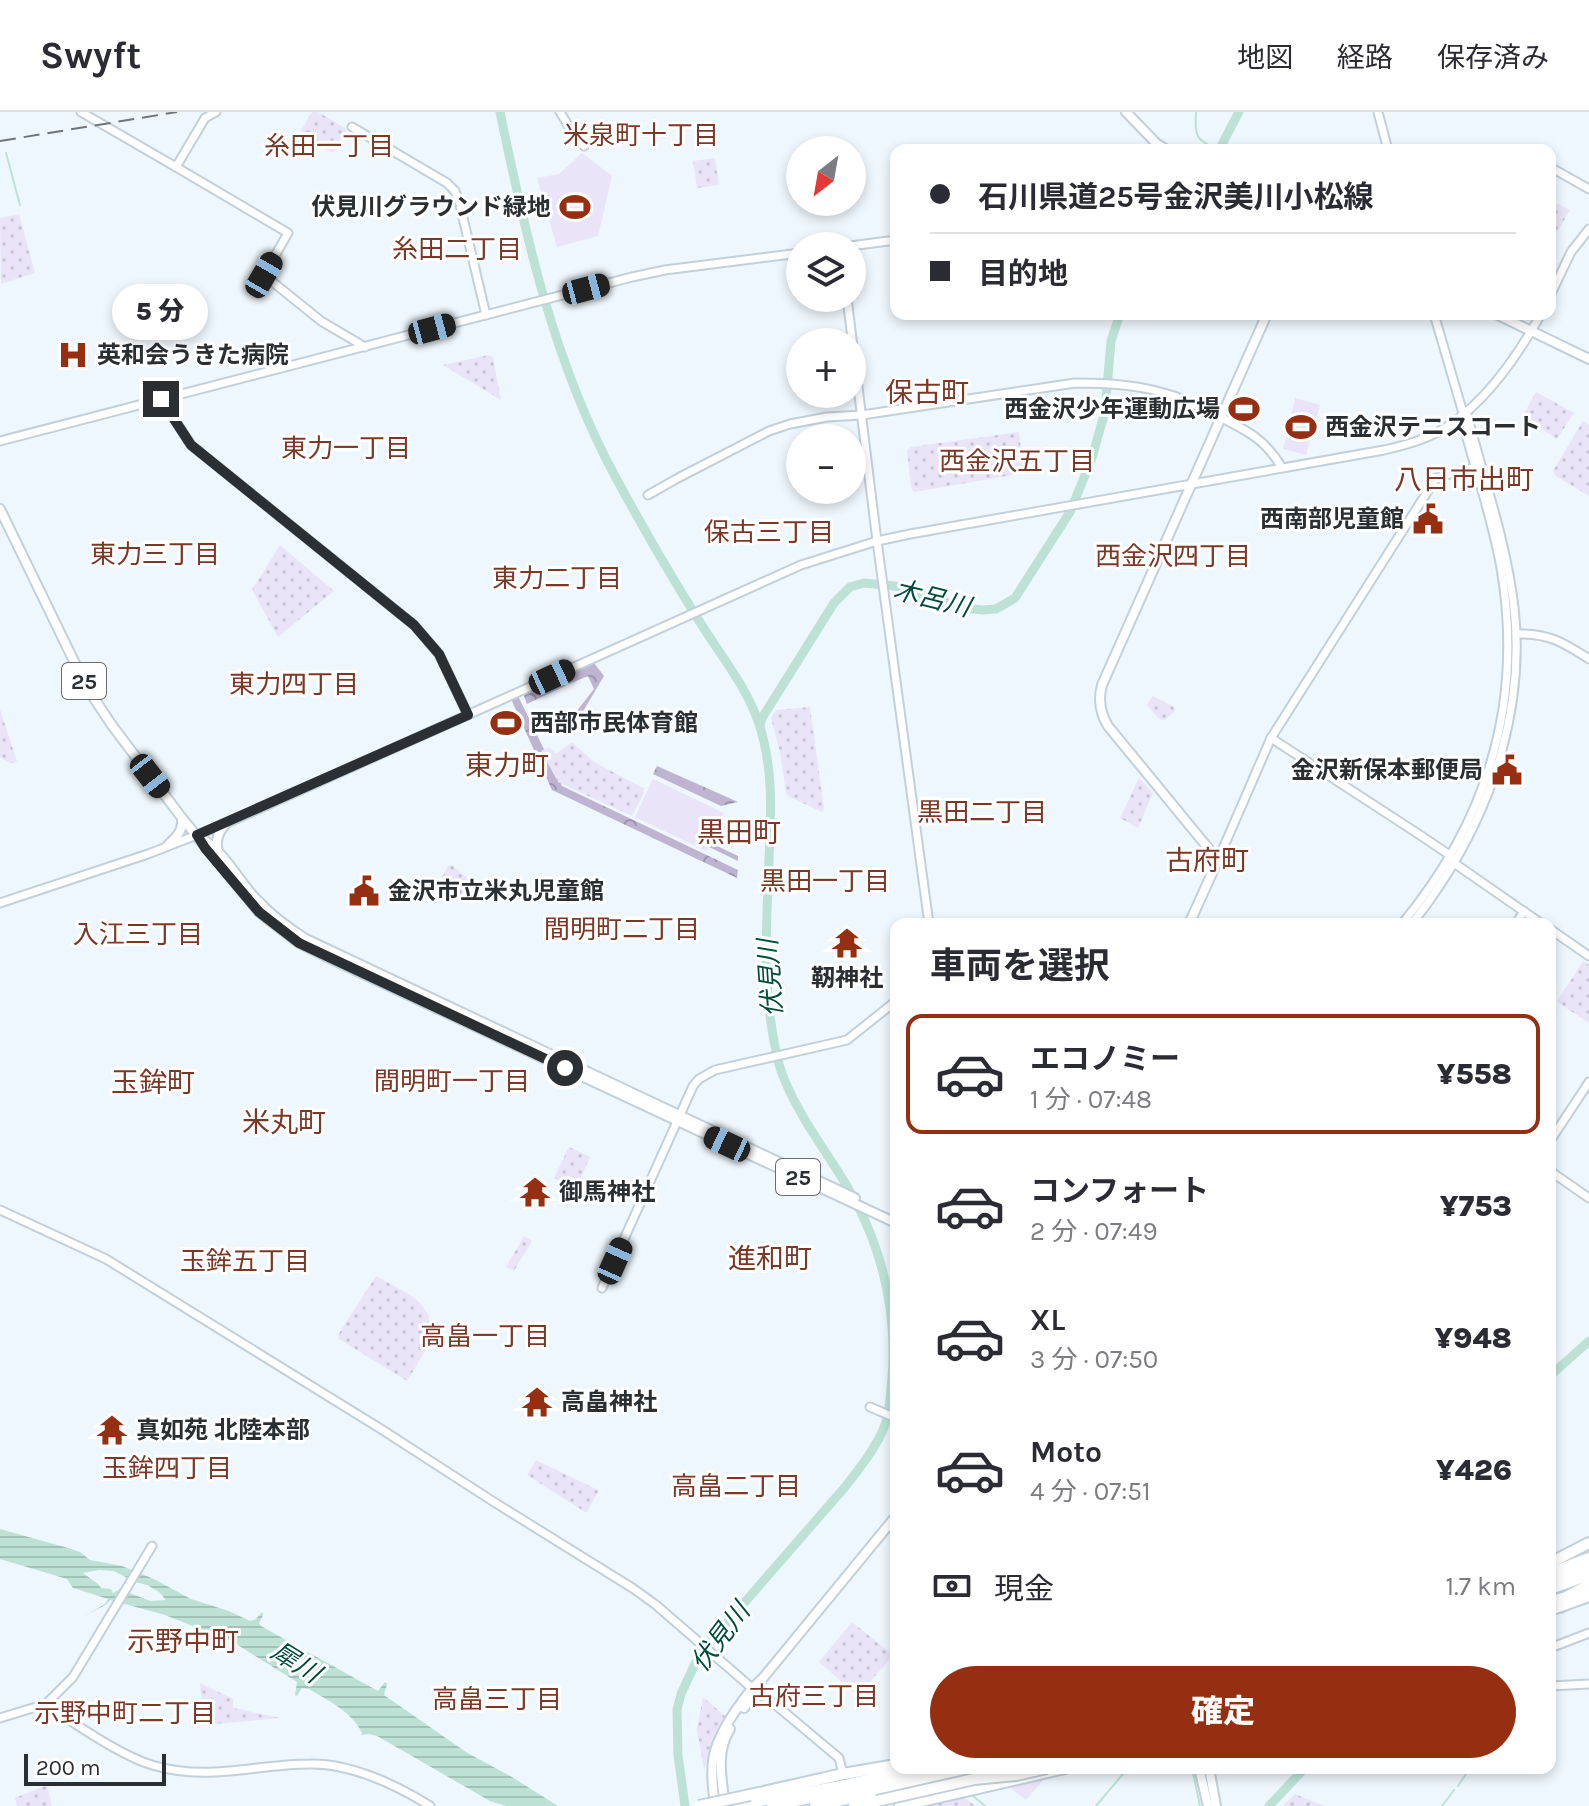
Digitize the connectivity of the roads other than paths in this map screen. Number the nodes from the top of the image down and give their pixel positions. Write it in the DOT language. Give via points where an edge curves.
graph roads {
  1 [pos="81,112"];
  2 [pos="216,112"];
  3 [pos="560,112"];
  4 [pos="1126,112"];
  5 [pos="1378,112"];
  6 [pos="352,127"];
  7 [pos="1158,144"];
  8 [pos="1386,144"];
  9 [pos="584,146"];
  10 [pos="176,167"];
  11 [pos="1556,170"];
  12 [pos="1589,189"];
  13 [pos="1589,229"];
  14 [pos="890,241"];
  15 [pos="866,244"];
  16 [pos="786,255"];
  17 [pos="1556,283"];
  18 [pos="849,312"];
  19 [pos="486,315"];
  20 [pos="1264,320"];
  21 [pos="1436,320"];
  22 [pos="1508,320"];
  23 [pos="1537,320"];
  24 [pos="1531,331"];
  25 [pos="365,347"];
  26 [pos="1589,359"];
  27 [pos="161,399"];
  28 [pos="1463,413"];
  29 [pos="862,415"];
  30 [pos="1221,418"];
  31 [pos="0,441"];
  32 [pos="1475,467"];
  33 [pos="1282,468"];
  34 [pos="1193,483"];
  35 [pos="648,495"];
  36 [pos="0,509"];
  37 [pos="877,541"];
  38 [pos="1516,634"];
  39 [pos="1589,659"];
  40 [pos="468,715"];
  41 [pos="1271,738"];
  42 [pos="182,818"];
  43 [pos="225,824"];
  44 [pos="197,835"];
  45 [pos="168,845"];
  46 [pos="218,853"];
  47 [pos="1218,860"];
  48 [pos="1452,860"];
  49 [pos="0,903"];
  50 [pos="1524,911"];
  51 [pos="928,918"];
  52 [pos="1192,918"];
  53 [pos="1407,918"];
  54 [pos="1416,918"];
  55 [pos="1520,918"];
  56 [pos="1534,918"];
  57 [pos="1556,933"];
  58 [pos="1589,956"];
  59 [pos="890,1006"];
  60 [pos="1589,1082"];
  61 [pos="679,1118"];
  62 [pos="1556,1132"];
  63 [pos="1556,1175"];
  64 [pos="1589,1198"];
  65 [pos="0,1210"];
  66 [pos="890,1217"];
  67 [pos="602,1288"];
  68 [pos="870,1407"];
  69 [pos="890,1415"];
  70 [pos="890,1523"];
  71 [pos="1589,1543"];
  72 [pos="152,1546"];
  73 [pos="1589,1557"];
  74 [pos="1556,1564"];
  75 [pos="1556,1566"];
  76 [pos="1589,1567"];
  77 [pos="1589,1575"];
  78 [pos="1556,1579"];
  79 [pos="1589,1585"];
  80 [pos="1556,1587"];
  81 [pos="1589,1596"];
  82 [pos="1556,1603"];
  83 [pos="1556,1604"];
  84 [pos="1589,1633"];
  85 [pos="1556,1646"];
  86 [pos="1589,1684"];
  87 [pos="1556,1686"];
  88 [pos="754,1689"];
  89 [pos="46,1704"];
  90 [pos="0,1718"];
  91 [pos="890,1766"];
  92 [pos="843,1774"];
  93 [pos="891,1774"];
  94 [pos="924,1774"];
  95 [pos="962,1774"];
  96 [pos="992,1774"];
  97 [pos="1020,1774"];
  98 [pos="1039,1774"];
  99 [pos="1200,1774"];
  100 [pos="1210,1774"];
  101 [pos="826,1788"];
  102 [pos="751,1799"];
  103 [pos="877,1804"];
  104 [pos="430,1806"];
  105 [pos="699,1806"];
  106 [pos="716,1806"];
  107 [pos="725,1806"];
  108 [pos="733,1806"];
  109 [pos="772,1806"];
  110 [pos="815,1806"];
  111 [pos="854,1806"];
  112 [pos="900,1806"];
  113 [pos="1208,1806"];
  114 [pos="1216,1806"];
  1 -- 10 [label="street"];
  2 -- 10 [label="street" via="205,118"];
  3 -- 9 [label="street"];
  4 -- 7 [label="main road"];
  5 -- 8 [label="street"];
  6 -- 19 [label="street" via="455,191"];
  10 -- 25 [label="street" via="288,233 264,275 321,321"];
  11 -- 12 [label="street"];
  13 -- 17 [label="street"];
  14 -- 15 [label="street"];
  16 -- 19 [label="street" via="665,270"];
  18 -- 29 [label="street"];
  19 -- 25 [label="street"];
  20 -- 30 [label="main road"];
  21 -- 28 [label="street"];
  22 -- 24 [label="main road"];
  23 -- 24 [label="street"];
  24 -- 26 [label="main road"];
  24 -- 28 [label="street" via="1506,370"];
  25 -- 27 [label="street"];
  27 -- 31 [label="street"];
  27 -- 40 [label="street" via="191,445 414,625 439,654"];
  28 -- 32 [label="street"];
  28 -- 33 [label="street" via="1440,431 1403,446"];
  28 -- 38 [label="street" via="1504,550"];
  29 -- 30 [label="street" via="1075,383 1144,388"];
  29 -- 35 [label="street" via="769,431"];
  29 -- 37 [label="street"];
  30 -- 33 [label="street" via="1267,445"];
  30 -- 34 [label="main road"];
  32 -- 41 [label="street" via="1436,478"];
  32 -- 48 [label="street" via="1501,568 1508,664 1491,765"];
  33 -- 34 [label="street"];
  34 -- 37 [label="street"];
  34 -- 47 [label="main road" via="1099,699 1108,726"];
  36 -- 42 [label="main road, 25" via="86,686"];
  37 -- 40 [label="street" via="801,565"];
  37 -- 51 [label="street"];
  38 -- 39 [label="street" via="1562,641"];
  38 -- 48 [label="street" via="1500,758 1486,801"];
  40 -- 43 [label="street"];
  41 -- 47 [label="street"];
  41 -- 48 [label="street"];
  42 -- 44 [label="main road, 25"];
  42 -- 45 [label="main road" via="180,834"];
  43 -- 44 [label="street"];
  43 -- 46 [label="main road" via="217,836"];
  44 -- 45 [label="street"];
  44 -- 46 [label="main road, 25"];
  44 -- 61 [label="main road, 25" via="259,912 299,943"];
  45 -- 49 [label="street"];
  46 -- 61 [label="main road, 25" via="256,900 306,939"];
  47 -- 52 [label="main road"];
  48 -- 50 [label="street"];
  48 -- 53 [label="street"];
  48 -- 54 [label="street"];
  50 -- 55 [label="street"];
  50 -- 56 [label="street"];
  57 -- 58 [label="street"];
  59 -- 61 [label="street" via="847,1040 715,1070 693,1086"];
  60 -- 62 [label="street"];
  61 -- 66 [label="main road, 25"];
  61 -- 67 [label="street"];
  63 -- 64 [label="street"];
  65 -- 88 [label="street" via="106,1259 634,1589"];
  68 -- 69 [label="street"];
  70 -- 88 [label="main road"];
  71 -- 74 [label="highway"];
  72 -- 89 [label="street" via="73,1677"];
  73 -- 75 [label="highway"];
  76 -- 78 [label="highway"];
  77 -- 80 [label="highway"];
  79 -- 82 [label="highway"];
  81 -- 83 [label="highway"];
  84 -- 85 [label="street"];
  86 -- 87 [label="street"];
  88 -- 92 [label="street" via="839,1758"];
  88 -- 106 [label="main road" via="717,1741 712,1770"];
  88 -- 107 [label="main road" via="722,1747"];
  89 -- 90 [label="street"];
  89 -- 104 [label="street" via="151,1765 205,1774 312,1764 348,1769"];
  91 -- 92 [label="highway"];
  92 -- 101 [label="highway"];
  92 -- 102 [label="highway"];
  93 -- 101 [label="highway"];
  94 -- 109 [label="highway"];
  95 -- 110 [label="highway"];
  96 -- 103 [label="highway"];
  97 -- 103 [label="highway, bridge" via="974,1779"];
  98 -- 112 [label="highway"];
  99 -- 113 [label="main road"];
  100 -- 114 [label="main road"];
  101 -- 102 [label="highway"];
  102 -- 105 [label="highway, bridge"];
  102 -- 108 [label="highway"];
  103 -- 111 [label="highway"];
}
